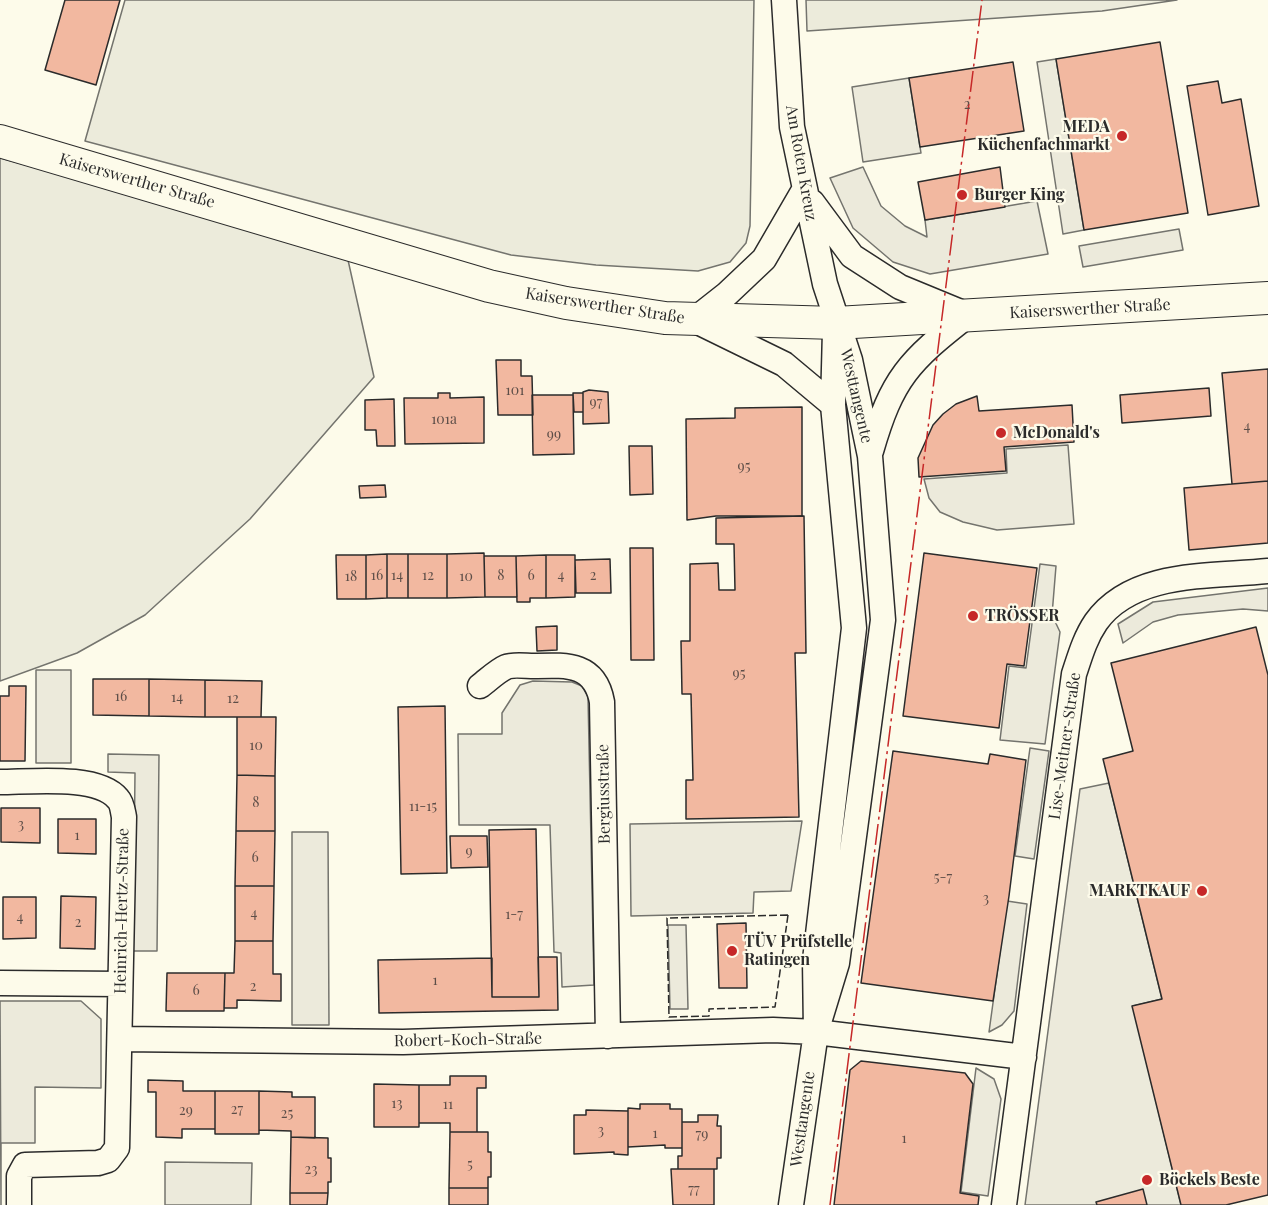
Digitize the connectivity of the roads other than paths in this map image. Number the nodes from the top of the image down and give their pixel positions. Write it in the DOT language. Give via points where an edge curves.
graph roads {
  1 [pos="784,4"];
  2 [pos="0,141"];
  3 [pos="804,190"];
  4 [pos="1268,298"];
  5 [pos="968,315"];
  6 [pos="694,320"];
  7 [pos="836,323"];
  8 [pos="833,405"];
  9 [pos="870,456"];
  10 [pos="1268,571"];
  11 [pos="480,686"];
  12 [pos="0,782"];
  13 [pos="0,983"];
  14 [pos="120,984"];
  15 [pos="816,1032"];
  16 [pos="608,1036"];
  17 [pos="120,1039"];
  18 [pos="1023,1057"];
  19 [pos="19,1205"];
  20 [pos="791,1205"];
  21 [pos="1004,1205"];
  1 -- 3 [label="street, Am Roten Kreuz" via="792,127"];
  2 -- 6 [label="main road, Kaiserswerther Straße" via="489,286 566,303"];
  3 -- 5 [label="street" via="852,256 900,287"];
  3 -- 6 [label="street" via="764,259"];
  3 -- 7 [label="street, Am Roten Kreuz"];
  4 -- 5 [label="main road, Kaiserswerther Straße"];
  5 -- 7 [label="main road, Kaiserswerther Straße"];
  5 -- 9 [label="street" via="904,372 891,393"];
  6 -- 7 [label="main road, Kaiserswerther Straße"];
  6 -- 8 [label="street" via="784,364"];
  7 -- 8 [label="street, Westtangente"];
  7 -- 9 [label="street, Westtangente" via="850,360"];
  8 -- 15 [label="street, Westtangente" via="854,628 815,960"];
  9 -- 15 [label="street, Westtangente" via="883,620 837,963"];
  10 -- 18 [label="street, Lise-Meitner-Straße" via="1156,582 1111,607 1088,635 1074,674"];
  11 -- 16 [label="street, Bergiusstraße" via="507,666 563,665 592,676 599,686"];
  12 -- 14 [label="street, Heinrich-Hertz-Straße" via="87,783 119,799 124,817"];
  13 -- 14 [label="street"];
  14 -- 17 [label="street, Heinrich-Hertz-Straße"];
  15 -- 16 [label="street, Robert-Koch-Straße"];
  15 -- 18 [label="street"];
  15 -- 20 [label="street, Westtangente"];
  16 -- 17 [label="street, Robert-Koch-Straße" via="403,1042"];
  17 -- 19 [label="street, Heinrich-Hertz-Straße" via="114,1154 98,1163 25,1165 19,1176"];
  18 -- 21 [label="street, Lise-Meitner-Straße"];
}
